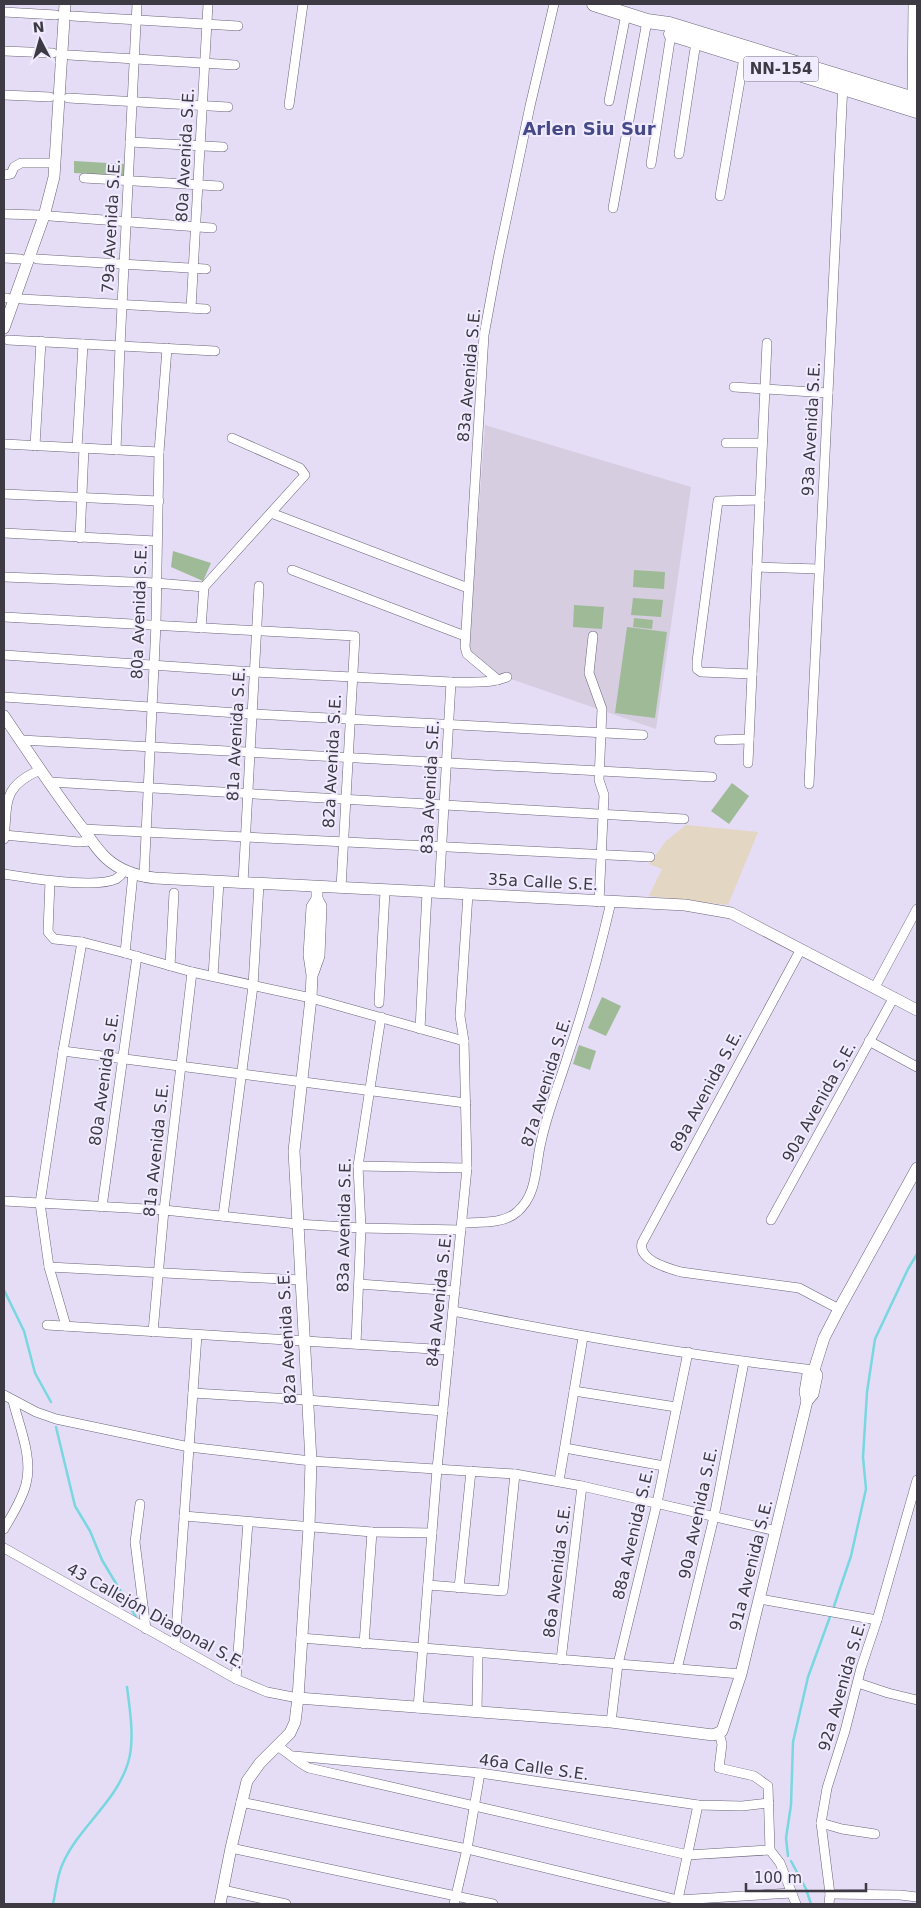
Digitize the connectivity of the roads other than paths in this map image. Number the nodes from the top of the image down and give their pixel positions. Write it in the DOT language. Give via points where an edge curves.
graph roads {
  1 [pos="65,4"];
  2 [pos="137,4"];
  3 [pos="208,4"];
  4 [pos="303,4"];
  5 [pos="554,4"];
  6 [pos="594,4"];
  7 [pos="913,4"];
  8 [pos="618,10"];
  9 [pos="4,12"];
  10 [pos="56,15"];
  11 [pos="915,15"];
  12 [pos="72,16"];
  13 [pos="136,20"];
  14 [pos="647,21"];
  15 [pos="207,24"];
  16 [pos="238,26"];
  17 [pos="671,34"];
  18 [pos="696,42"];
  19 [pos="4,51"];
  20 [pos="745,52"];
  21 [pos="53,54"];
  22 [pos="69,55"];
  23 [pos="135,58"];
  24 [pos="205,63"];
  25 [pos="236,65"];
  26 [pos="843,83"];
  27 [pos="4,95"];
  28 [pos="50,97"];
  29 [pos="68,98"];
  30 [pos="609,101"];
  31 [pos="132,102"];
  32 [pos="289,105"];
  33 [pos="915,105"];
  34 [pos="202,106"];
  35 [pos="228,108"];
  36 [pos="130,142"];
  37 [pos="200,146"];
  38 [pos="223,147"];
  39 [pos="679,154"];
  40 [pos="55,163"];
  41 [pos="651,164"];
  42 [pos="4,175"];
  43 [pos="84,178"];
  44 [pos="128,181"];
  45 [pos="198,185"];
  46 [pos="219,186"];
  47 [pos="720,196"];
  48 [pos="613,208"];
  49 [pos="4,214"];
  50 [pos="39,215"];
  51 [pos="50,216"];
  52 [pos="126,222"];
  53 [pos="196,227"];
  54 [pos="212,228"];
  55 [pos="4,258"];
  56 [pos="21,259"];
  57 [pos="37,259"];
  58 [pos="124,264"];
  59 [pos="194,268"];
  60 [pos="206,269"];
  61 [pos="21,299"];
  62 [pos="122,304"];
  63 [pos="191,308"];
  64 [pos="206,309"];
  65 [pos="4,328"];
  66 [pos="8,340"];
  67 [pos="41,341"];
  68 [pos="767,343"];
  69 [pos="83,344"];
  70 [pos="120,346"];
  71 [pos="167,348"];
  72 [pos="215,351"];
  73 [pos="734,387"];
  74 [pos="765,389"];
  75 [pos="828,393"];
  76 [pos="232,438"];
  77 [pos="726,443"];
  78 [pos="762,443"];
  79 [pos="4,444"];
  80 [pos="35,446"];
  81 [pos="81,448"];
  82 [pos="116,450"];
  83 [pos="159,452"];
  84 [pos="4,494"];
  85 [pos="82,498"];
  86 [pos="760,500"];
  87 [pos="158,501"];
  88 [pos="271,513"];
  89 [pos="4,532"];
  90 [pos="80,538"];
  91 [pos="156,541"];
  92 [pos="757,567"];
  93 [pos="819,569"];
  94 [pos="292,570"];
  95 [pos="4,577"];
  96 [pos="156,583"];
  97 [pos="259,586"];
  98 [pos="204,587"];
  99 [pos="468,588"];
  100 [pos="4,617"];
  101 [pos="156,624"];
  102 [pos="201,628"];
  103 [pos="256,631"];
  104 [pos="465,636"];
  105 [pos="593,636"];
  106 [pos="4,655"];
  107 [pos="153,664"];
  108 [pos="254,672"];
  109 [pos="752,674"];
  110 [pos="352,677"];
  111 [pos="451,682"];
  112 [pos="4,697"];
  113 [pos="151,706"];
  114 [pos="252,714"];
  115 [pos="4,716"];
  116 [pos="350,720"];
  117 [pos="448,724"];
  118 [pos="600,732"];
  119 [pos="643,734"];
  120 [pos="749,739"];
  121 [pos="21,740"];
  122 [pos="718,740"];
  123 [pos="149,748"];
  124 [pos="250,753"];
  125 [pos="348,758"];
  126 [pos="446,763"];
  127 [pos="748,763"];
  128 [pos="40,770"];
  129 [pos="599,771"];
  130 [pos="712,777"];
  131 [pos="50,782"];
  132 [pos="809,784"];
  133 [pos="147,788"];
  134 [pos="248,793"];
  135 [pos="346,798"];
  136 [pos="444,804"];
  137 [pos="602,813"];
  138 [pos="684,819"];
  139 [pos="83,829"];
  140 [pos="145,831"];
  141 [pos="4,834"];
  142 [pos="246,836"];
  143 [pos="4,839"];
  144 [pos="92,841"];
  145 [pos="344,841"];
  146 [pos="442,846"];
  147 [pos="600,854"];
  148 [pos="650,857"];
  149 [pos="4,874"];
  150 [pos="134,874"];
  151 [pos="50,881"];
  152 [pos="219,882"];
  153 [pos="243,883"];
  154 [pos="259,884"];
  155 [pos="341,888"];
  156 [pos="385,891"];
  157 [pos="427,892"];
  158 [pos="174,893"];
  159 [pos="317,893"];
  160 [pos="439,893"];
  161 [pos="468,894"];
  162 [pos="599,902"];
  163 [pos="611,902"];
  164 [pos="917,909"];
  165 [pos="82,942"];
  166 [pos="801,949"];
  167 [pos="126,953"];
  168 [pos="137,956"];
  169 [pos="170,966"];
  170 [pos="192,972"];
  171 [pos="212,976"];
  172 [pos="253,986"];
  173 [pos="875,987"];
  174 [pos="894,997"];
  175 [pos="311,998"];
  176 [pos="379,1003"];
  177 [pos="917,1010"];
  178 [pos="381,1017"];
  179 [pos="420,1028"];
  180 [pos="464,1041"];
  181 [pos="869,1041"];
  182 [pos="63,1051"];
  183 [pos="122,1059"];
  184 [pos="180,1066"];
  185 [pos="917,1067"];
  186 [pos="241,1074"];
  187 [pos="302,1082"];
  188 [pos="369,1090"];
  189 [pos="466,1103"];
  190 [pos="358,1166"];
  191 [pos="467,1168"];
  192 [pos="917,1168"];
  193 [pos="4,1201"];
  194 [pos="40,1203"];
  195 [pos="102,1206"];
  196 [pos="164,1210"];
  197 [pos="223,1216"];
  198 [pos="771,1220"];
  199 [pos="297,1224"];
  200 [pos="462,1226"];
  201 [pos="360,1228"];
  202 [pos="49,1267"];
  203 [pos="158,1271"];
  204 [pos="300,1280"];
  205 [pos="359,1284"];
  206 [pos="455,1290"];
  207 [pos="839,1309"];
  208 [pos="453,1311"];
  209 [pos="47,1325"];
  210 [pos="66,1326"];
  211 [pos="153,1332"];
  212 [pos="197,1334"];
  213 [pos="583,1337"];
  214 [pos="304,1341"];
  215 [pos="356,1344"];
  216 [pos="449,1350"];
  217 [pos="688,1352"];
  218 [pos="744,1362"];
  219 [pos="814,1370"];
  220 [pos="574,1391"];
  221 [pos="193,1393"];
  222 [pos="4,1395"];
  223 [pos="307,1400"];
  224 [pos="13,1401"];
  225 [pos="676,1407"];
  226 [pos="443,1411"];
  227 [pos="189,1447"];
  228 [pos="565,1448"];
  229 [pos="311,1461"];
  230 [pos="664,1466"];
  231 [pos="437,1469"];
  232 [pos="470,1471"];
  233 [pos="515,1474"];
  234 [pos="559,1481"];
  235 [pos="582,1486"];
  236 [pos="917,1486"];
  237 [pos="140,1504"];
  238 [pos="657,1504"];
  239 [pos="184,1516"];
  240 [pos="714,1517"];
  241 [pos="248,1522"];
  242 [pos="309,1527"];
  243 [pos="4,1529"];
  244 [pos="776,1531"];
  245 [pos="372,1532"];
  246 [pos="432,1533"];
  247 [pos="4,1548"];
  248 [pos="428,1585"];
  249 [pos="459,1588"];
  250 [pos="760,1598"];
  251 [pos="877,1620"];
  252 [pos="146,1629"];
  253 [pos="301,1638"];
  254 [pos="364,1644"];
  255 [pos="175,1645"];
  256 [pos="422,1649"];
  257 [pos="478,1653"];
  258 [pos="561,1660"];
  259 [pos="618,1664"];
  260 [pos="677,1669"];
  261 [pos="742,1674"];
  262 [pos="236,1679"];
  263 [pos="858,1683"];
  264 [pos="298,1698"];
  265 [pos="917,1700"];
  266 [pos="418,1708"];
  267 [pos="476,1712"];
  268 [pos="611,1722"];
  269 [pos="719,1733"];
  270 [pos="277,1746"];
  271 [pos="294,1756"];
  272 [pos="480,1773"];
  273 [pos="241,1802"];
  274 [pos="769,1803"];
  275 [pos="475,1805"];
  276 [pos="698,1805"];
  277 [pos="821,1823"];
  278 [pos="875,1834"];
  279 [pos="231,1848"];
  280 [pos="467,1849"];
  281 [pos="770,1850"];
  282 [pos="688,1855"];
  283 [pos="223,1890"];
  284 [pos="792,1893"];
  285 [pos="830,1894"];
  286 [pos="917,1898"];
  287 [pos="455,1900"];
  288 [pos="677,1902"];
  289 [pos="220,1904"];
  290 [pos="286,1904"];
  291 [pos="493,1904"];
  292 [pos="796,1904"];
  293 [pos="829,1904"];
  1 -- 40 [label="street"];
  2 -- 13 [label="street, 79a Avenida S.E."];
  3 -- 15 [label="street, 80a Avenida S.E."];
  4 -- 32 [label="street"];
  5 -- 99 [label="street, 83a Avenida S.E." via="484,336"];
  6 -- 8 [label="main road, NN-154"];
  7 -- 11 [label="street"];
  8 -- 14 [label="main road, NN-154"];
  8 -- 30 [label="street"];
  9 -- 10 [label="street"];
  11 -- 33 [label="street"];
  12 -- 13 [label="street"];
  13 -- 15 [label="street"];
  13 -- 23 [label="street, 79a Avenida S.E."];
  14 -- 17 [label="main road, NN-154"];
  14 -- 20 [label="main road, NN-154" via="668,24"];
  14 -- 48 [label="street"];
  15 -- 16 [label="street"];
  15 -- 24 [label="street, 80a Avenida S.E."];
  17 -- 18 [label="main road, NN-154"];
  17 -- 41 [label="street"];
  18 -- 20 [label="main road, NN-154"];
  18 -- 39 [label="street"];
  19 -- 21 [label="street"];
  20 -- 26 [label="main road, NN-154"];
  20 -- 47 [label="street"];
  22 -- 23 [label="street"];
  23 -- 24 [label="street"];
  23 -- 31 [label="street, 79a Avenida S.E."];
  24 -- 25 [label="street"];
  24 -- 34 [label="street, 80a Avenida S.E."];
  26 -- 33 [label="main road, NN-154"];
  26 -- 75 [label="street, 93a Avenida S.E."];
  27 -- 28 [label="street"];
  29 -- 31 [label="street"];
  31 -- 34 [label="street"];
  31 -- 36 [label="street, 79a Avenida S.E."];
  34 -- 35 [label="street"];
  34 -- 37 [label="street, 80a Avenida S.E."];
  36 -- 37 [label="street"];
  36 -- 44 [label="street, 79a Avenida S.E."];
  37 -- 38 [label="street"];
  37 -- 45 [label="street, 80a Avenida S.E."];
  40 -- 42 [label="street" via="21,163 14,167 12,174"];
  40 -- 65 [label="street" via="44,216"];
  43 -- 44 [label="street"];
  44 -- 45 [label="street"];
  44 -- 52 [label="street, 79a Avenida S.E."];
  45 -- 46 [label="street"];
  45 -- 53 [label="street, 80a Avenida S.E."];
  49 -- 50 [label="street"];
  51 -- 52 [label="street"];
  52 -- 53 [label="street"];
  52 -- 58 [label="street, 79a Avenida S.E."];
  53 -- 54 [label="street"];
  53 -- 59 [label="street, 80a Avenida S.E."];
  55 -- 56 [label="street"];
  57 -- 58 [label="street"];
  58 -- 59 [label="street"];
  58 -- 62 [label="street, 79a Avenida S.E."];
  59 -- 60 [label="street"];
  59 -- 63 [label="street, 80a Avenida S.E."];
  61 -- 62 [label="street"];
  62 -- 63 [label="street"];
  62 -- 70 [label="street, 79a Avenida S.E."];
  63 -- 64 [label="street"];
  66 -- 67 [label="street"];
  67 -- 69 [label="street"];
  67 -- 80 [label="street"];
  68 -- 74 [label="street"];
  69 -- 70 [label="street"];
  69 -- 81 [label="street"];
  70 -- 71 [label="street"];
  70 -- 82 [label="street, 79a Avenida S.E."];
  71 -- 72 [label="street"];
  71 -- 83 [label="street, 80a Avenida S.E."];
  73 -- 74 [label="street"];
  74 -- 75 [label="street"];
  74 -- 78 [label="street"];
  75 -- 93 [label="street, 93a Avenida S.E."];
  76 -- 88 [label="street" via="304,472 303,479"];
  77 -- 78 [label="street"];
  78 -- 86 [label="street"];
  79 -- 80 [label="street"];
  80 -- 81 [label="street"];
  81 -- 82 [label="street"];
  81 -- 85 [label="street"];
  82 -- 83 [label="street"];
  83 -- 87 [label="street, 80a Avenida S.E."];
  84 -- 85 [label="street"];
  85 -- 87 [label="street"];
  85 -- 90 [label="street"];
  86 -- 92 [label="street"];
  86 -- 109 [label="street" via="718,501 697,661 697,669 702,672"];
  87 -- 91 [label="street, 80a Avenida S.E."];
  88 -- 98 [label="street"];
  88 -- 99 [label="street"];
  89 -- 90 [label="street"];
  90 -- 91 [label="street"];
  91 -- 96 [label="street, 80a Avenida S.E."];
  92 -- 93 [label="street"];
  92 -- 109 [label="street"];
  93 -- 132 [label="street, 93a Avenida S.E."];
  94 -- 104 [label="street"];
  95 -- 96 [label="street"];
  96 -- 98 [label="street"];
  96 -- 101 [label="street, 80a Avenida S.E."];
  97 -- 103 [label="street, 81a Avenida S.E."];
  98 -- 102 [label="street"];
  99 -- 104 [label="street, 83a Avenida S.E."];
  100 -- 101 [label="street"];
  101 -- 102 [label="street"];
  101 -- 107 [label="street, 80a Avenida S.E."];
  102 -- 103 [label="street"];
  103 -- 108 [label="street, 81a Avenida S.E."];
  103 -- 110 [label="street, 82a Avenida S.E." via="355,636"];
  104 -- 111 [label="street, 83a Avenida S.E." via="468,654 502,679"];
  105 -- 118 [label="street" via="589,673 602,709"];
  106 -- 107 [label="street"];
  107 -- 108 [label="street"];
  107 -- 113 [label="street, 80a Avenida S.E."];
  108 -- 110 [label="street"];
  108 -- 114 [label="street, 81a Avenida S.E."];
  109 -- 120 [label="street"];
  110 -- 111 [label="street"];
  110 -- 116 [label="street, 82a Avenida S.E."];
  111 -- 117 [label="street, 83a Avenida S.E."];
  112 -- 113 [label="street"];
  113 -- 114 [label="street"];
  113 -- 123 [label="street, 80a Avenida S.E."];
  114 -- 116 [label="street"];
  114 -- 124 [label="street, 81a Avenida S.E."];
  115 -- 121 [label="street"];
  116 -- 117 [label="street"];
  116 -- 125 [label="street, 82a Avenida S.E."];
  117 -- 118 [label="street"];
  117 -- 126 [label="street, 83a Avenida S.E."];
  118 -- 119 [label="street"];
  118 -- 129 [label="street"];
  120 -- 122 [label="street"];
  120 -- 127 [label="street"];
  121 -- 123 [label="street"];
  121 -- 128 [label="street"];
  123 -- 124 [label="street"];
  123 -- 133 [label="street, 80a Avenida S.E."];
  124 -- 125 [label="street"];
  124 -- 134 [label="street, 81a Avenida S.E."];
  125 -- 126 [label="street"];
  125 -- 135 [label="street, 82a Avenida S.E."];
  126 -- 129 [label="street"];
  126 -- 136 [label="street, 83a Avenida S.E."];
  128 -- 131 [label="street"];
  128 -- 141 [label="street" via="23,778 12,789 6,808"];
  129 -- 130 [label="street"];
  129 -- 137 [label="street" via="598,780 604,795"];
  131 -- 133 [label="street"];
  131 -- 139 [label="street"];
  133 -- 134 [label="street"];
  133 -- 140 [label="street, 80a Avenida S.E."];
  134 -- 135 [label="street"];
  134 -- 142 [label="street, 81a Avenida S.E."];
  135 -- 136 [label="street"];
  135 -- 145 [label="street, 82a Avenida S.E."];
  136 -- 137 [label="street"];
  136 -- 146 [label="street, 83a Avenida S.E."];
  137 -- 138 [label="street"];
  137 -- 147 [label="street"];
  139 -- 140 [label="street"];
  139 -- 144 [label="street"];
  140 -- 142 [label="street"];
  140 -- 150 [label="street, 80a Avenida S.E."];
  141 -- 143 [label="street"];
  141 -- 144 [label="street"];
  142 -- 145 [label="street"];
  142 -- 153 [label="street, 81a Avenida S.E."];
  144 -- 150 [label="street" via="106,858"];
  145 -- 146 [label="street"];
  145 -- 155 [label="street, 82a Avenida S.E."];
  146 -- 147 [label="street"];
  146 -- 160 [label="street, 83a Avenida S.E."];
  147 -- 148 [label="street"];
  147 -- 162 [label="street"];
  149 -- 151 [label="street"];
  150 -- 151 [label="street" via="106,882"];
  150 -- 152 [label="street, 35a Calle S.E."];
  150 -- 167 [label="street, 80a Avenida S.E."];
  151 -- 165 [label="street" via="48,932 54,939"];
  152 -- 153 [label="street, 35a Calle S.E."];
  152 -- 171 [label="street"];
  153 -- 154 [label="street, 35a Calle S.E."];
  154 -- 159 [label="street, 35a Calle S.E."];
  154 -- 172 [label="street"];
  155 -- 156 [label="street, 35a Calle S.E."];
  155 -- 159 [label="street, 35a Calle S.E."];
  156 -- 157 [label="street, 35a Calle S.E."];
  156 -- 176 [label="street"];
  157 -- 160 [label="street, 35a Calle S.E."];
  157 -- 179 [label="street"];
  158 -- 169 [label="street"];
  159 -- 175 [label="street, 82a Avenida S.E." via="321,906 319,956 312,975"];
  160 -- 161 [label="street, 35a Calle S.E."];
  161 -- 162 [label="street, 35a Calle S.E."];
  161 -- 180 [label="street, 84a Avenida S.E." via="460,1016"];
  162 -- 163 [label="street, 35a Calle S.E."];
  163 -- 166 [label="street, 35a Calle S.E." via="694,906 731,913"];
  163 -- 200 [label="street, 87a Avenida S.E." via="579,1023 541,1142 531,1192 517,1214 502,1220"];
  164 -- 173 [label="street"];
  165 -- 167 [label="street"];
  165 -- 182 [label="street"];
  166 -- 173 [label="street, 35a Calle S.E."];
  166 -- 207 [label="street, 89a Avenida S.E." via="698,1136 641,1248 645,1256 670,1269 799,1288"];
  167 -- 168 [label="street"];
  168 -- 169 [label="street"];
  168 -- 183 [label="street, 80a Avenida S.E."];
  169 -- 170 [label="street"];
  170 -- 171 [label="street"];
  170 -- 184 [label="street, 81a Avenida S.E."];
  171 -- 172 [label="street"];
  172 -- 175 [label="street"];
  172 -- 186 [label="street"];
  173 -- 174 [label="street, 35a Calle S.E."];
  174 -- 177 [label="street, 35a Calle S.E."];
  174 -- 181 [label="street, 90a Avenida S.E."];
  175 -- 178 [label="street"];
  175 -- 187 [label="street, 82a Avenida S.E."];
  178 -- 179 [label="street"];
  178 -- 188 [label="street, 83a Avenida S.E."];
  179 -- 180 [label="street"];
  180 -- 189 [label="street, 84a Avenida S.E."];
  181 -- 185 [label="street"];
  181 -- 198 [label="street, 90a Avenida S.E."];
  182 -- 183 [label="street"];
  182 -- 194 [label="street"];
  183 -- 184 [label="street"];
  183 -- 195 [label="street, 80a Avenida S.E."];
  184 -- 186 [label="street"];
  184 -- 196 [label="street, 81a Avenida S.E."];
  186 -- 187 [label="street"];
  186 -- 197 [label="street"];
  187 -- 188 [label="street"];
  187 -- 199 [label="street, 82a Avenida S.E." via="294,1151"];
  188 -- 189 [label="street"];
  188 -- 190 [label="street, 83a Avenida S.E."];
  189 -- 191 [label="street, 84a Avenida S.E."];
  190 -- 191 [label="street"];
  190 -- 201 [label="street, 83a Avenida S.E."];
  191 -- 200 [label="street, 84a Avenida S.E."];
  192 -- 207 [label="street, 91a Avenida S.E."];
  193 -- 194 [label="street, 87a Avenida S.E."];
  194 -- 195 [label="street, 87a Avenida S.E."];
  194 -- 202 [label="street"];
  195 -- 196 [label="street, 87a Avenida S.E."];
  196 -- 197 [label="street, 87a Avenida S.E."];
  196 -- 203 [label="street, 81a Avenida S.E."];
  197 -- 199 [label="street, 87a Avenida S.E."];
  199 -- 201 [label="street, 87a Avenida S.E."];
  199 -- 204 [label="street, 82a Avenida S.E."];
  200 -- 201 [label="street, 87a Avenida S.E."];
  200 -- 206 [label="street, 84a Avenida S.E."];
  201 -- 205 [label="street, 83a Avenida S.E."];
  202 -- 203 [label="street"];
  202 -- 210 [label="street"];
  203 -- 204 [label="street"];
  203 -- 211 [label="street, 81a Avenida S.E."];
  204 -- 214 [label="street, 82a Avenida S.E."];
  205 -- 206 [label="street"];
  205 -- 215 [label="street, 83a Avenida S.E."];
  206 -- 208 [label="street, 84a Avenida S.E."];
  207 -- 219 [label="street, 91a Avenida S.E." via="824,1338"];
  208 -- 213 [label="street"];
  208 -- 216 [label="street, 84a Avenida S.E."];
  209 -- 210 [label="street"];
  210 -- 211 [label="street"];
  211 -- 212 [label="street"];
  212 -- 214 [label="street"];
  212 -- 221 [label="street"];
  213 -- 217 [label="street"];
  213 -- 220 [label="street, 86a Avenida S.E."];
  214 -- 215 [label="street"];
  214 -- 223 [label="street, 82a Avenida S.E."];
  215 -- 216 [label="street"];
  216 -- 226 [label="street, 84a Avenida S.E."];
  217 -- 218 [label="street"];
  217 -- 225 [label="street, 88a Avenida S.E."];
  218 -- 219 [label="street"];
  218 -- 240 [label="street, 90a Avenida S.E."];
  219 -- 244 [label="street, 91a Avenida S.E." via="808,1374 804,1392 807,1401"];
  220 -- 225 [label="street"];
  220 -- 228 [label="street, 86a Avenida S.E."];
  221 -- 223 [label="street"];
  221 -- 227 [label="street"];
  222 -- 224 [label="street"];
  223 -- 226 [label="street"];
  223 -- 229 [label="street, 82a Avenida S.E."];
  224 -- 227 [label="street" via="56,1418"];
  224 -- 243 [label="street" via="28,1467 26,1484"];
  225 -- 230 [label="street, 88a Avenida S.E."];
  226 -- 231 [label="street, 84a Avenida S.E."];
  227 -- 229 [label="street"];
  227 -- 239 [label="street"];
  228 -- 230 [label="street"];
  228 -- 234 [label="street, 86a Avenida S.E."];
  229 -- 231 [label="street"];
  229 -- 242 [label="street, 82a Avenida S.E."];
  230 -- 238 [label="street, 88a Avenida S.E."];
  231 -- 232 [label="street"];
  231 -- 246 [label="street, 84a Avenida S.E."];
  232 -- 233 [label="street"];
  232 -- 249 [label="street"];
  233 -- 234 [label="street"];
  233 -- 249 [label="street" via="503,1591"];
  234 -- 235 [label="street"];
  235 -- 238 [label="street"];
  235 -- 258 [label="street, 86a Avenida S.E."];
  236 -- 251 [label="street, 92a Avenida S.E."];
  237 -- 252 [label="street" via="135,1542"];
  238 -- 240 [label="street"];
  238 -- 259 [label="street, 88a Avenida S.E."];
  239 -- 241 [label="street"];
  239 -- 255 [label="street"];
  240 -- 244 [label="street"];
  240 -- 260 [label="street, 90a Avenida S.E."];
  241 -- 242 [label="street"];
  241 -- 262 [label="street"];
  242 -- 245 [label="street"];
  242 -- 253 [label="street, 82a Avenida S.E."];
  244 -- 250 [label="street, 91a Avenida S.E."];
  245 -- 246 [label="street"];
  245 -- 254 [label="street"];
  246 -- 248 [label="street, 84a Avenida S.E."];
  247 -- 252 [label="street, 43 Callejón Diagonal S.E."];
  248 -- 249 [label="street"];
  248 -- 256 [label="street, 84a Avenida S.E."];
  250 -- 251 [label="street"];
  250 -- 261 [label="street, 91a Avenida S.E."];
  251 -- 263 [label="street, 92a Avenida S.E."];
  252 -- 255 [label="street, 43 Callejón Diagonal S.E."];
  253 -- 254 [label="street"];
  253 -- 264 [label="street, 82a Avenida S.E."];
  254 -- 256 [label="street"];
  255 -- 262 [label="street, 43 Callejón Diagonal S.E."];
  256 -- 257 [label="street"];
  256 -- 266 [label="street, 84a Avenida S.E."];
  257 -- 258 [label="street"];
  257 -- 267 [label="street"];
  258 -- 259 [label="street"];
  259 -- 260 [label="street"];
  259 -- 268 [label="street, 88a Avenida S.E."];
  260 -- 261 [label="street"];
  261 -- 269 [label="street, 91a Avenida S.E."];
  262 -- 264 [label="street, 43 Callejón Diagonal S.E." via="267,1692"];
  263 -- 265 [label="street"];
  263 -- 277 [label="street, 92a Avenida S.E." via="827,1788"];
  264 -- 266 [label="street"];
  264 -- 270 [label="street, 82a Avenida S.E." via="295,1722 290,1733"];
  266 -- 267 [label="street"];
  267 -- 268 [label="street"];
  268 -- 269 [label="street" via="713,1735"];
  269 -- 274 [label="street" via="722,1744 719,1768 754,1776 768,1786"];
  270 -- 271 [label="street"];
  270 -- 273 [label="street, 82a Avenida S.E." via="247,1781"];
  271 -- 272 [label="street, 46a Calle S.E."];
  271 -- 275 [label="street" via="309,1768"];
  272 -- 275 [label="street"];
  272 -- 276 [label="street, 46a Calle S.E."];
  273 -- 279 [label="street, 82a Avenida S.E."];
  273 -- 280 [label="street"];
  274 -- 276 [label="street, 46a Calle S.E."];
  274 -- 281 [label="street"];
  275 -- 280 [label="street"];
  275 -- 282 [label="street"];
  276 -- 282 [label="street"];
  277 -- 278 [label="street"];
  277 -- 285 [label="street, 92a Avenida S.E."];
  279 -- 283 [label="street, 82a Avenida S.E."];
  279 -- 287 [label="street"];
  280 -- 287 [label="street"];
  280 -- 288 [label="street"];
  281 -- 282 [label="street"];
  281 -- 284 [label="street" via="780,1863"];
  282 -- 288 [label="street"];
  283 -- 289 [label="street, 82a Avenida S.E."];
  283 -- 290 [label="street"];
  284 -- 288 [label="street"];
  284 -- 292 [label="street"];
  285 -- 286 [label="street"];
  285 -- 293 [label="street, 92a Avenida S.E."];
  287 -- 291 [label="street"];
}
